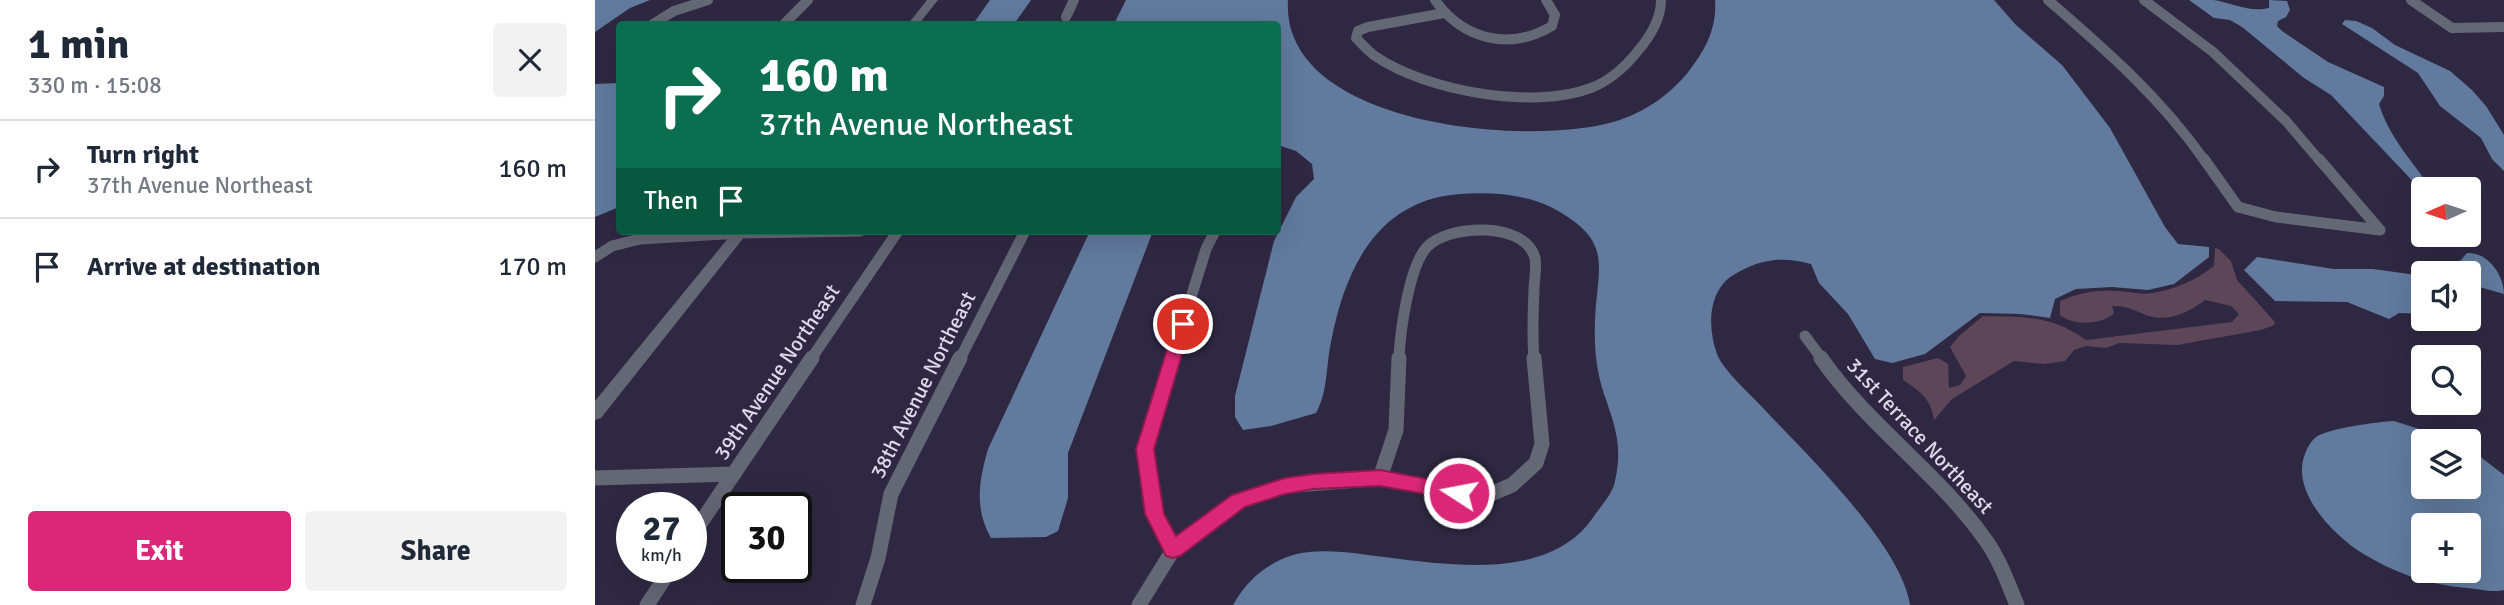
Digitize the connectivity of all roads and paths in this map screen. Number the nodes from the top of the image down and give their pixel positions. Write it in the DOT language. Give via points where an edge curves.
graph roads {
  1 [pos="708,0"];
  2 [pos="808,0"];
  3 [pos="933,0"];
  4 [pos="1074,0"];
  5 [pos="1435,0"];
  6 [pos="1546,0"];
  7 [pos="1661,0"];
  8 [pos="2048,0"];
  9 [pos="2144,0"];
  10 [pos="2411,0"];
  11 [pos="1444,13"];
  12 [pos="1066,17"];
  13 [pos="658,21"];
  14 [pos="787,21"];
  15 [pos="916,21"];
  16 [pos="2504,27"];
  17 [pos="2452,28"];
  18 [pos="698,235"];
  19 [pos="740,235"];
  20 [pos="895,235"];
  21 [pos="1023,235"];
  22 [pos="1213,235"];
  23 [pos="595,257"];
  24 [pos="1805,336"];
  25 [pos="595,413"];
  26 [pos="1536,463"];
  27 [pos="734,474"];
  28 [pos="595,478"];
  29 [pos="1380,478"];
  30 [pos="707,514"];
  31 [pos="1173,550"];
  32 [pos="661,583"];
  33 [pos="647,605"];
  34 [pos="863,605"];
  35 [pos="1139,605"];
  36 [pos="2017,605"];
  1 -- 13 [label="street"];
  2 -- 14 [label="street"];
  3 -- 15 [label="street"];
  4 -- 12 [label="street"];
  5 -- 11 [label="street"];
  6 -- 11 [label="street" via="1555,15 1552,26 1519,39 1471,33"];
  7 -- 11 [label="street" via="1649,36 1618,71 1590,88 1565,95 1510,95 1433,83 1381,61 1356,38 1361,29"];
  8 -- 9 [label="street" via="2124,65 2176,120 2238,207 2276,217 2380,230 2286,121 2214,52"];
  10 -- 17 [label="street"];
  16 -- 17 [label="street"];
  18 -- 23 [label="street" via="640,239 612,246"];
  19 -- 25 [label="street"];
  20 -- 27 [label="street, 39th Avenue Northeast"];
  21 -- 34 [label="street, 38th Avenue Northeast" via="891,494"];
  22 -- 31 [label="street" via="1145,449 1155,514"];
  24 -- 36 [label="street, 31st Terrace Northeast" via="1832,376 1971,519 2000,562"];
  26 -- 29 [label="street" via="1512,485 1486,496"];
  26 -- 29 [label="street" via="1542,444 1532,337 1535,259 1528,244 1509,233 1480,229 1443,237 1427,247 1412,278 1400,339 1396,430"];
  27 -- 28 [label="street"];
  27 -- 30 [label="street, 39th Avenue Northeast"];
  29 -- 31 [label="street" via="1303,483 1239,501"];
  31 -- 35 [label="street"];
  32 -- 33 [label="street"];
}
